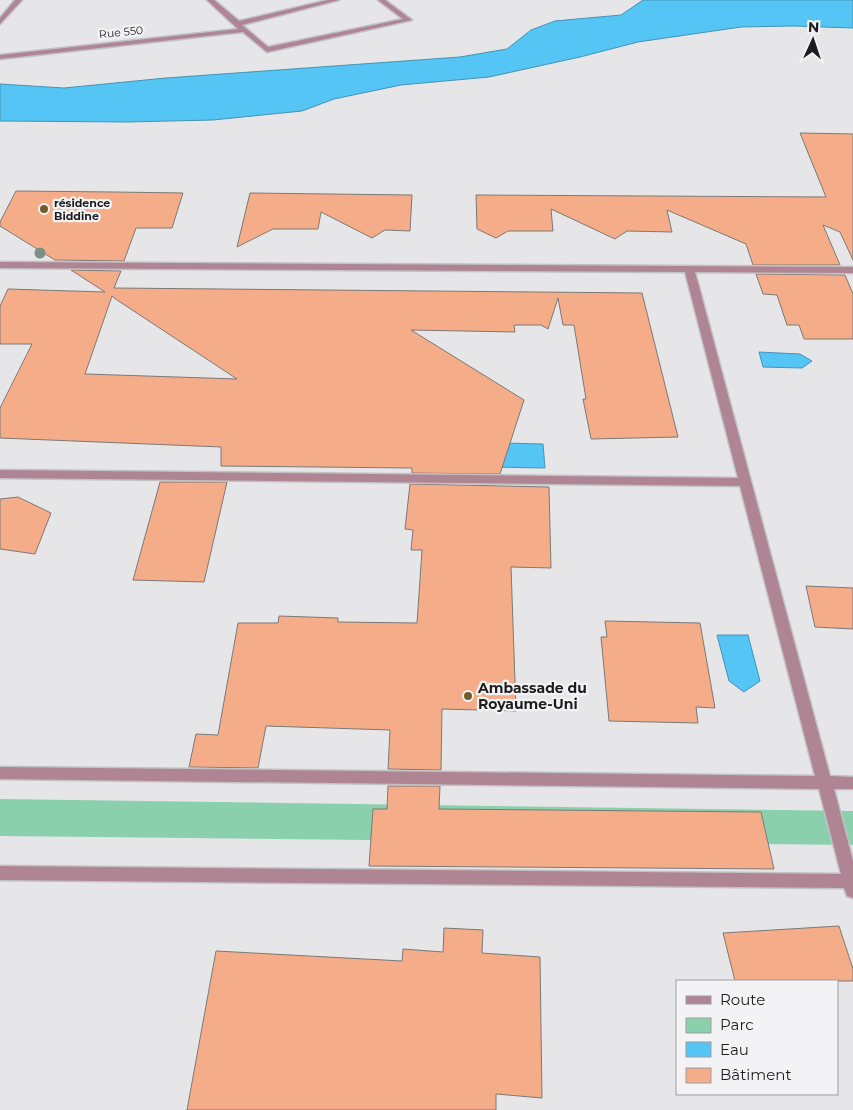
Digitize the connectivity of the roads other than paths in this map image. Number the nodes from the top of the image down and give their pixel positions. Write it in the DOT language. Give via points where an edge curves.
graph roads {
  1 [pos="19,0"];
  2 [pos="210,0"];
  3 [pos="336,0"];
  4 [pos="381,0"];
  5 [pos="0,22"];
  6 [pos="237,24"];
  7 [pos="245,30"];
  8 [pos="0,57"];
  9 [pos="0,265"];
  10 [pos="689,269"];
  11 [pos="853,270"];
  12 [pos="0,474"];
  13 [pos="745,482"];
  14 [pos="0,773"];
  15 [pos="824,783"];
  16 [pos="853,783"];
  17 [pos="0,873"];
  18 [pos="852,885"];
  1 -- 5 [label="street"];
  2 -- 6 [label="street"];
  3 -- 6 [label="street"];
  4 -- 7 [label="street" via="409,20 267,50"];
  6 -- 7 [label="street"];
  7 -- 8 [label="street, Rue 550"];
  9 -- 10 [label="street"];
  10 -- 11 [label="street"];
  10 -- 13 [label="street"];
  12 -- 13 [label="street"];
  13 -- 15 [label="street"];
  14 -- 15 [label="street"];
  15 -- 16 [label="street"];
  15 -- 18 [label="street"];
  17 -- 18 [label="street"];
}
